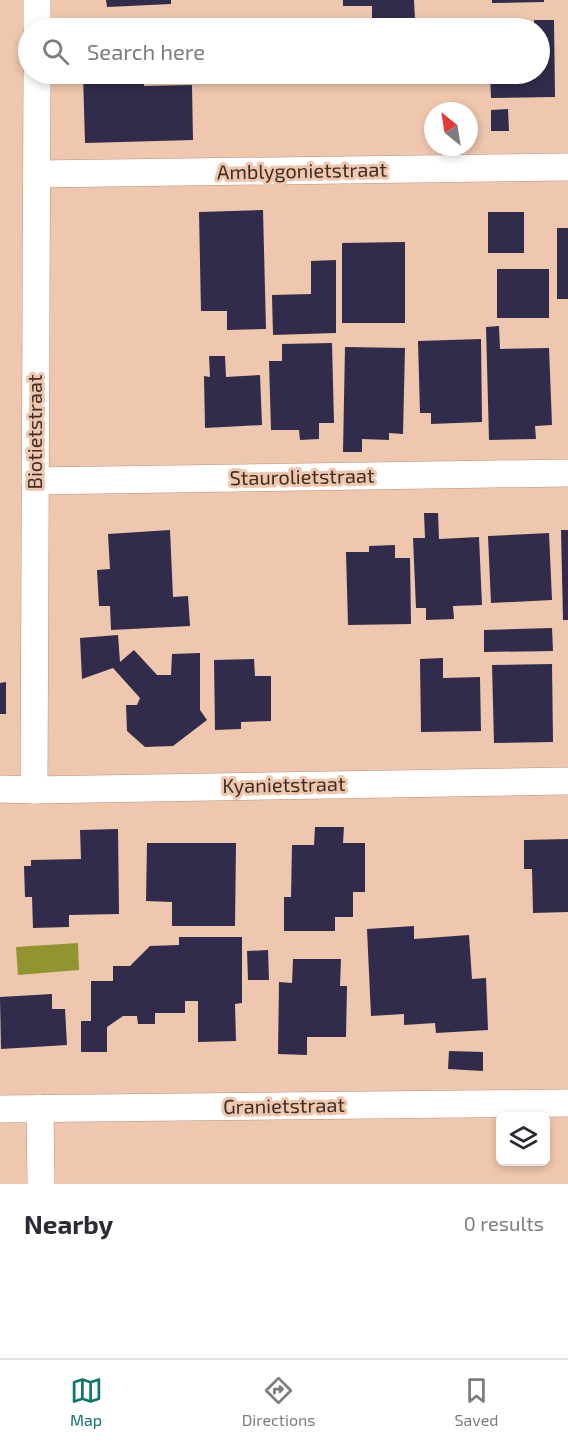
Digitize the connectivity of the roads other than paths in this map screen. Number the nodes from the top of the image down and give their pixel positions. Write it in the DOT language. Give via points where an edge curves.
graph roads {
  1 [pos="36,0"];
  2 [pos="36,18"];
  3 [pos="36,84"];
  4 [pos="568,167"];
  5 [pos="36,174"];
  6 [pos="568,472"];
  7 [pos="35,482"];
  8 [pos="568,781"];
  9 [pos="0,789"];
  10 [pos="34,790"];
  11 [pos="568,1103"];
  12 [pos="40,1108"];
  13 [pos="0,1109"];
  14 [pos="41,1184"];
  1 -- 2 [label="street"];
  3 -- 5 [label="street, Biotietstraat"];
  4 -- 5 [label="street, Amblygonietstraat"];
  5 -- 7 [label="street, Biotietstraat"];
  6 -- 7 [label="street, Staurolietstraat"];
  7 -- 10 [label="street, Biotietstraat"];
  8 -- 10 [label="street, Kyanietstraat"];
  9 -- 10 [label="street, Kyanietstraat"];
  11 -- 12 [label="street, Granietstraat"];
  12 -- 13 [label="street, Granietstraat"];
  12 -- 14 [label="street"];
}
